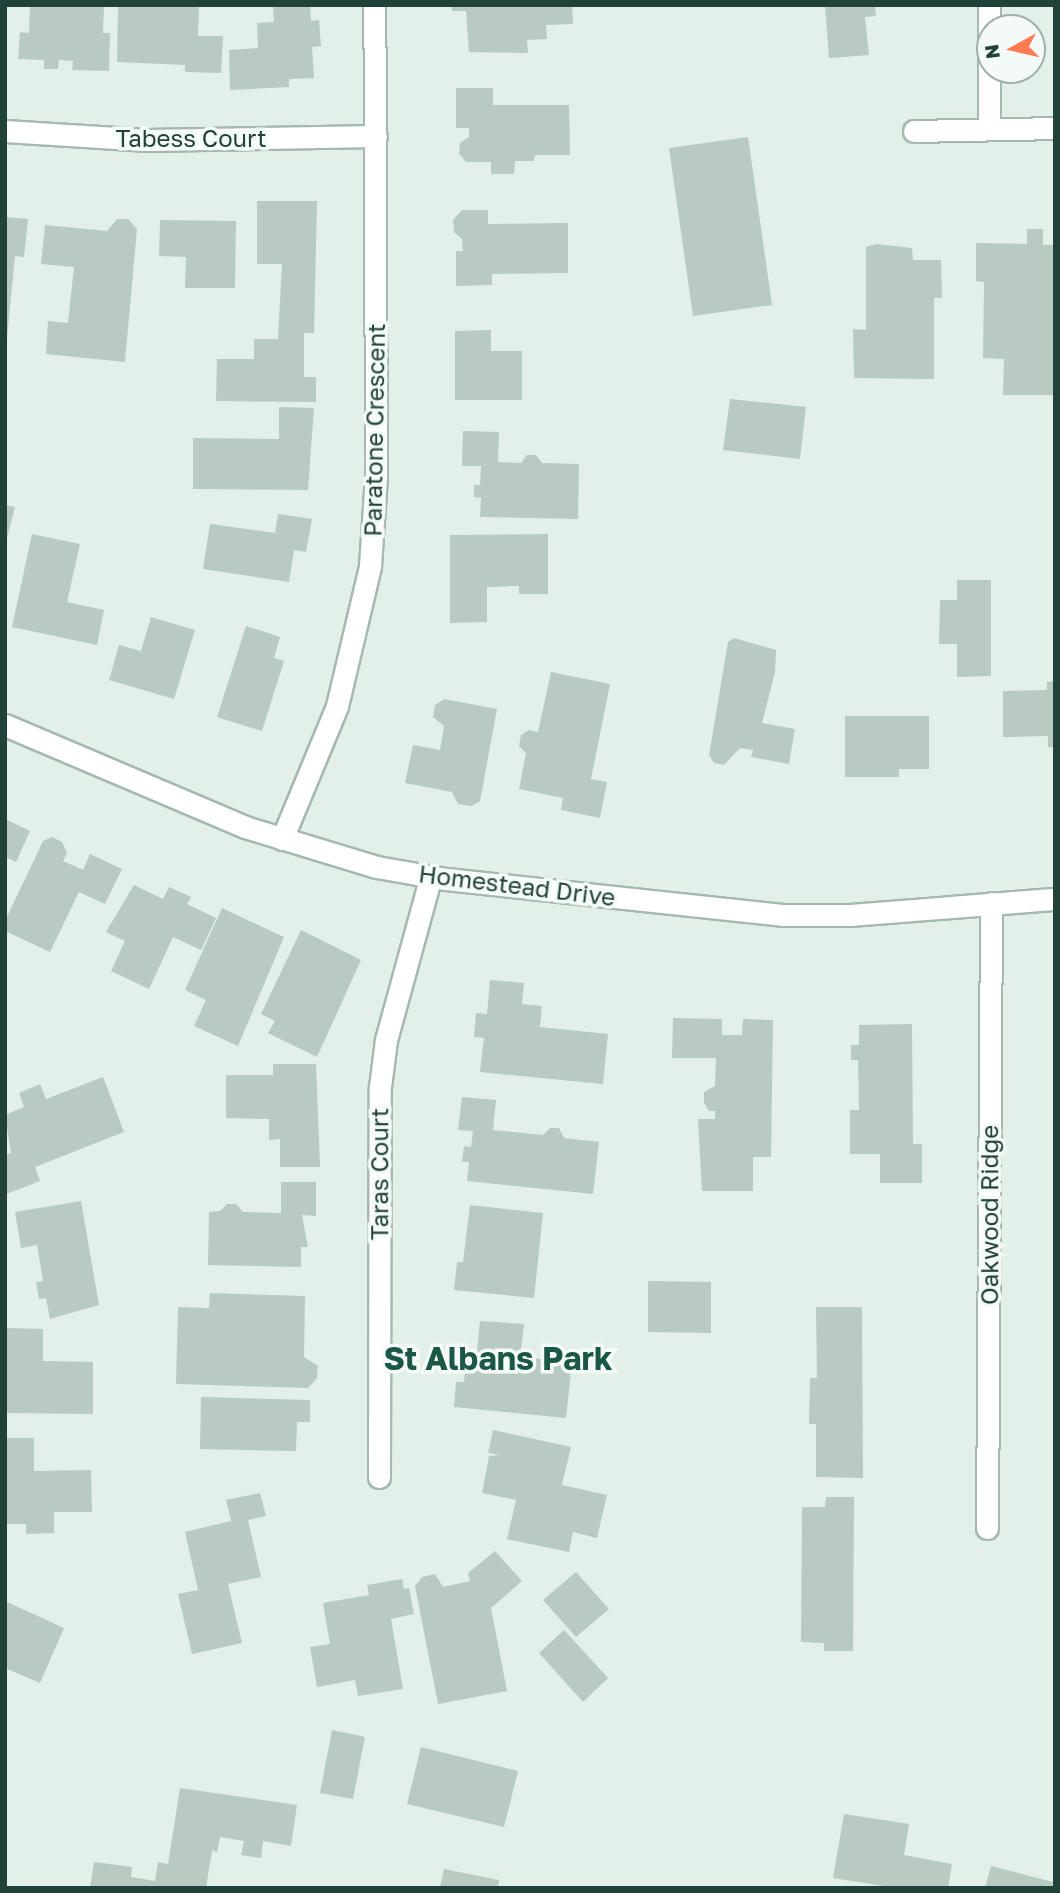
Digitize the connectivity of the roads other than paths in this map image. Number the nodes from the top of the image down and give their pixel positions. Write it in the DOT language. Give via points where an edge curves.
graph roads {
  1 [pos="374,5"];
  2 [pos="989,5"];
  3 [pos="989,128"];
  4 [pos="1055,128"];
  5 [pos="5,131"];
  6 [pos="914,131"];
  7 [pos="376,136"];
  8 [pos="5,725"];
  9 [pos="282,839"];
  10 [pos="431,876"];
  11 [pos="1055,899"];
  12 [pos="991,903"];
  13 [pos="379,1477"];
  14 [pos="987,1528"];
  1 -- 7 [label="street, Paratone Crescent"];
  2 -- 3 [label="street"];
  3 -- 4 [label="street"];
  3 -- 6 [label="street"];
  5 -- 7 [label="street, Tabess Court" via="148,140"];
  7 -- 9 [label="street, Paratone Crescent" via="376,476 370,566 337,706"];
  8 -- 9 [label="street, Homestead Drive" via="190,806"];
  9 -- 10 [label="street, Homestead Drive" via="377,867"];
  10 -- 12 [label="street, Homestead Drive" via="782,915 850,915"];
  10 -- 13 [label="street, Taras Court" via="386,1040 380,1087"];
  11 -- 12 [label="street, Homestead Drive"];
  12 -- 14 [label="street, Oakwood Ridge"];
}
